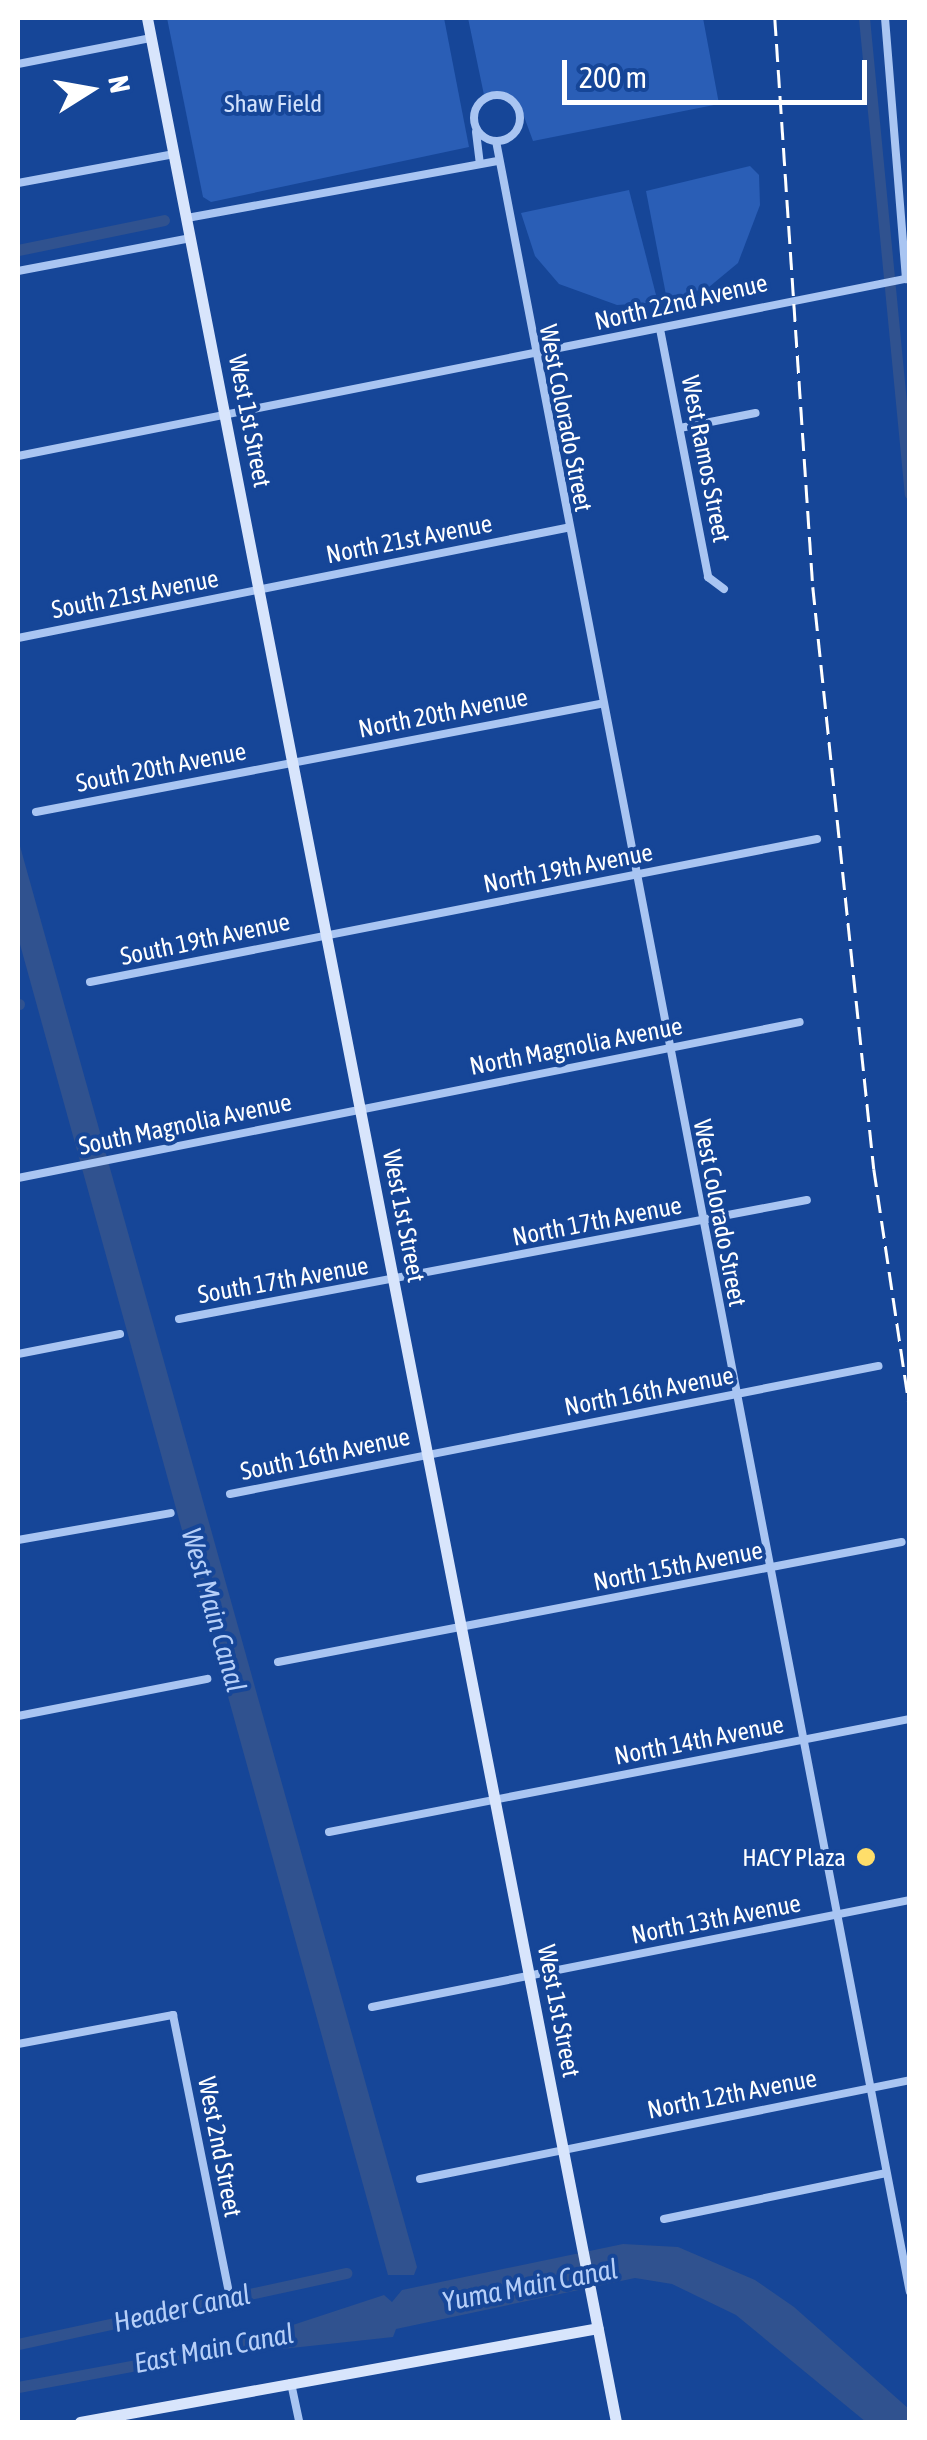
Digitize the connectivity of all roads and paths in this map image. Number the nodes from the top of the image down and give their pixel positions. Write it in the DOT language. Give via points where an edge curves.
graph roads {
  1 [pos="148,18"];
  2 [pos="885,18"];
  3 [pos="151,38"];
  4 [pos="18,64"];
  5 [pos="476,127"];
  6 [pos="496,141"];
  7 [pos="174,154"];
  8 [pos="499,161"];
  9 [pos="480,164"];
  10 [pos="18,183"];
  11 [pos="188,218"];
  12 [pos="192,238"];
  13 [pos="18,271"];
  14 [pos="908,278"];
  15 [pos="660,329"];
  16 [pos="533,356"];
  17 [pos="756,413"];
  18 [pos="226,414"];
  19 [pos="680,428"];
  20 [pos="18,456"];
  21 [pos="566,528"];
  22 [pos="260,589"];
  23 [pos="724,589"];
  24 [pos="18,638"];
  25 [pos="600,704"];
  26 [pos="293,761"];
  27 [pos="36,812"];
  28 [pos="816,839"];
  29 [pos="634,876"];
  30 [pos="327,934"];
  31 [pos="90,982"];
  32 [pos="800,1022"];
  33 [pos="667,1048"];
  34 [pos="361,1109"];
  35 [pos="18,1178"];
  36 [pos="806,1200"];
  37 [pos="701,1221"];
  38 [pos="394,1281"];
  39 [pos="180,1319"];
  40 [pos="120,1334"];
  41 [pos="18,1354"];
  42 [pos="878,1366"];
  43 [pos="735,1395"];
  44 [pos="428,1453"];
  45 [pos="230,1494"];
  46 [pos="171,1513"];
  47 [pos="18,1540"];
  48 [pos="902,1542"];
  49 [pos="768,1569"];
  50 [pos="462,1627"];
  51 [pos="278,1662"];
  52 [pos="206,1679"];
  53 [pos="18,1716"];
  54 [pos="910,1719"];
  55 [pos="802,1740"];
  56 [pos="496,1802"];
  57 [pos="329,1832"];
  58 [pos="910,1900"];
  59 [pos="836,1916"];
  60 [pos="530,1976"];
  61 [pos="372,2006"];
  62 [pos="18,2044"];
  63 [pos="910,2080"];
  64 [pos="870,2088"];
  65 [pos="563,2147"];
  66 [pos="886,2173"];
  67 [pos="420,2179"];
  68 [pos="664,2218"];
  69 [pos="228,2288"];
  70 [pos="910,2292"];
  71 [pos="598,2328"];
  72 [pos="291,2381"];
  73 [pos="80,2422"];
  74 [pos="299,2422"];
  75 [pos="616,2422"];
  1 -- 3 [label="main road, West 1st Street"];
  2 -- 14 [label="street"];
  3 -- 4 [label="street"];
  3 -- 7 [label="main road, West 1st Street"];
  5 -- 6 [label="street"];
  5 -- 6 [label="street" via="481,102 509,99 518,126"];
  5 -- 9 [label="street"];
  6 -- 8 [label="street, West Colorado Street"];
  7 -- 10 [label="street"];
  7 -- 11 [label="main road, West 1st Street"];
  8 -- 9 [label="street"];
  8 -- 16 [label="street, West Colorado Street"];
  9 -- 11 [label="street"];
  11 -- 12 [label="main road, West 1st Street"];
  12 -- 13 [label="street"];
  12 -- 18 [label="main road, West 1st Street"];
  14 -- 15 [label="street, North 22nd Avenue"];
  15 -- 16 [label="street, North 22nd Avenue"];
  15 -- 19 [label="street, West Ramos Street"];
  16 -- 18 [label="street, North 22nd Avenue"];
  16 -- 21 [label="street, West Colorado Street"];
  17 -- 19 [label="street"];
  18 -- 20 [label="street, North 22nd Avenue"];
  18 -- 22 [label="main road, West 1st Street"];
  19 -- 23 [label="street, West Ramos Street" via="708,577"];
  21 -- 22 [label="street, North 21st Avenue"];
  21 -- 25 [label="street, West Colorado Street"];
  22 -- 24 [label="street, South 21st Avenue"];
  22 -- 26 [label="main road, West 1st Street"];
  25 -- 26 [label="street, North 20th Avenue"];
  25 -- 29 [label="street, West Colorado Street"];
  26 -- 27 [label="street, South 20th Avenue"];
  26 -- 30 [label="main road, West 1st Street"];
  28 -- 29 [label="street, North 19th Avenue"];
  29 -- 30 [label="street, North 19th Avenue"];
  29 -- 33 [label="street, West Colorado Street"];
  30 -- 31 [label="street, South 19th Avenue"];
  30 -- 34 [label="main road, West 1st Street"];
  32 -- 33 [label="street, North Magnolia Avenue"];
  33 -- 34 [label="street, North Magnolia Avenue"];
  33 -- 37 [label="street, West Colorado Street"];
  34 -- 35 [label="street, South Magnolia Avenue"];
  34 -- 38 [label="main road, West 1st Street"];
  36 -- 37 [label="street, North 17th Avenue"];
  37 -- 38 [label="street, North 17th Avenue"];
  37 -- 43 [label="street, West Colorado Street"];
  38 -- 39 [label="street, South 17th Avenue"];
  38 -- 44 [label="main road, West 1st Street"];
  40 -- 41 [label="street"];
  42 -- 43 [label="street, North 16th Avenue"];
  43 -- 44 [label="street, North 16th Avenue"];
  43 -- 49 [label="street, West Colorado Street"];
  44 -- 45 [label="street, South 16th Avenue"];
  44 -- 50 [label="main road, West 1st Street"];
  46 -- 47 [label="street"];
  48 -- 49 [label="street, North 15th Avenue"];
  49 -- 50 [label="street, North 15th Avenue"];
  49 -- 55 [label="street, West Colorado Street"];
  50 -- 51 [label="street, North 15th Avenue"];
  50 -- 56 [label="main road, West 1st Street"];
  52 -- 53 [label="street"];
  54 -- 55 [label="street, North 14th Avenue"];
  55 -- 56 [label="street, North 14th Avenue"];
  55 -- 59 [label="street, West Colorado Street"];
  56 -- 57 [label="street, North 14th Avenue"];
  56 -- 60 [label="main road, West 1st Street"];
  58 -- 59 [label="street, North 13th Avenue"];
  59 -- 60 [label="street, North 13th Avenue"];
  59 -- 64 [label="street, West Colorado Street"];
  60 -- 61 [label="street, North 13th Avenue"];
  60 -- 65 [label="main road, West 1st Street"];
  62 -- 69 [label="street, West 2nd Street" via="173,2015"];
  63 -- 64 [label="street, North 12th Avenue"];
  64 -- 65 [label="street, North 12th Avenue"];
  64 -- 66 [label="street, West Colorado Street"];
  65 -- 67 [label="street, North 12th Avenue"];
  65 -- 71 [label="main road, West 1st Street"];
  66 -- 68 [label="street"];
  66 -- 70 [label="street, West Colorado Street"];
  71 -- 72 [label="main road"];
  71 -- 75 [label="main road, West 1st Street"];
  72 -- 73 [label="main road"];
  72 -- 74 [label="street"];
}
